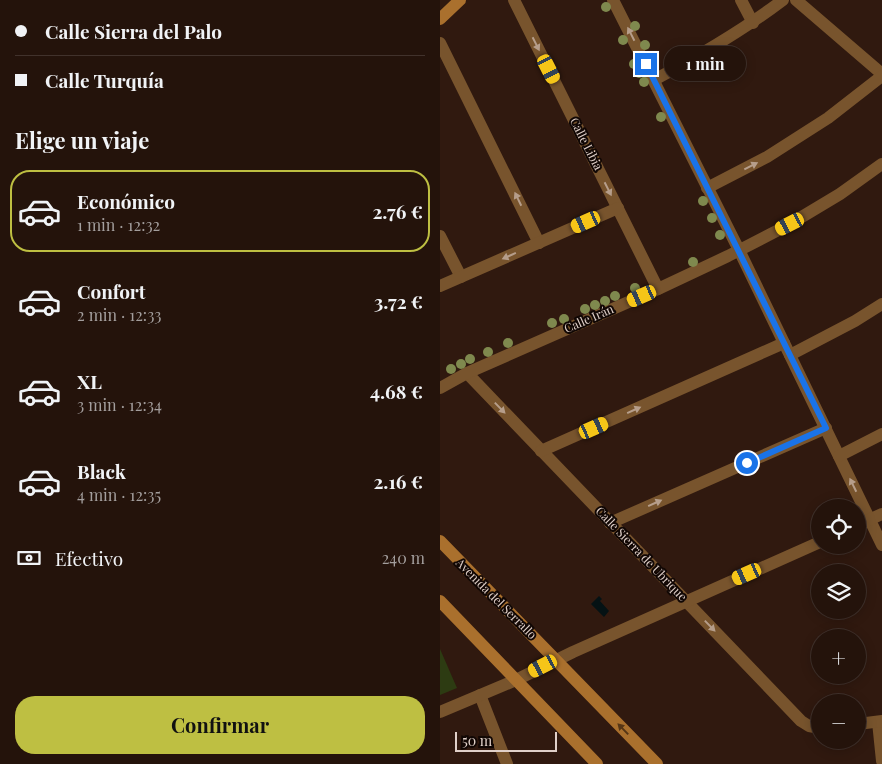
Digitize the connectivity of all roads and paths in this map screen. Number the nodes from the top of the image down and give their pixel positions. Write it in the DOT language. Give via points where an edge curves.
graph roads {
  1 [pos="460,0"];
  2 [pos="514,0"];
  3 [pos="613,0"];
  4 [pos="741,0"];
  5 [pos="783,0"];
  6 [pos="796,0"];
  7 [pos="440,19"];
  8 [pos="752,23"];
  9 [pos="440,43"];
  10 [pos="882,75"];
  11 [pos="654,80"];
  12 [pos="882,164"];
  13 [pos="707,188"];
  14 [pos="618,208"];
  15 [pos="440,236"];
  16 [pos="539,243"];
  17 [pos="739,250"];
  18 [pos="461,278"];
  19 [pos="440,286"];
  20 [pos="658,289"];
  21 [pos="882,304"];
  22 [pos="787,349"];
  23 [pos="467,373"];
  24 [pos="440,388"];
  25 [pos="826,428"];
  26 [pos="882,434"];
  27 [pos="541,451"];
  28 [pos="839,456"];
  29 [pos="882,514"];
  30 [pos="870,520"];
  31 [pos="866,522"];
  32 [pos="610,523"];
  33 [pos="440,541"];
  34 [pos="882,545"];
  35 [pos="811,546"];
  36 [pos="440,601"];
  37 [pos="686,601"];
  38 [pos="556,659"];
  39 [pos="516,680"];
  40 [pos="480,695"];
  41 [pos="440,712"];
  42 [pos="880,721"];
  43 [pos="866,723"];
  44 [pos="811,726"];
  45 [pos="882,761"];
  46 [pos="508,764"];
  47 [pos="597,764"];
  48 [pos="657,764"];
  1 -- 7 [label="street"];
  2 -- 14 [label="street, Calle Libia, one-way"];
  11 -- 3 [label="street, one-way"];
  4 -- 8 [label="street"];
  5 -- 8 [label="street"];
  6 -- 10 [label="street"];
  8 -- 11 [label="street"];
  16 -- 9 [label="street, one-way"];
  13 -- 10 [label="street, one-way" via="767,157 828,118"];
  11 -- 13 [label="street"];
  12 -- 17 [label="street, Calle Irán" via="840,194"];
  13 -- 17 [label="street"];
  14 -- 16 [label="street"];
  14 -- 20 [label="street, Calle Libia"];
  15 -- 18 [label="street"];
  16 -- 18 [label="street, one-way"];
  17 -- 20 [label="street, Calle Irán"];
  17 -- 22 [label="street"];
  18 -- 19 [label="street"];
  20 -- 23 [label="street, Calle Irán"];
  21 -- 22 [label="street" via="855,321"];
  22 -- 25 [label="street"];
  27 -- 22 [label="street, one-way"];
  23 -- 24 [label="street, Calle Irán"];
  23 -- 27 [label="street, Calle Sierra de Ubrique, one-way"];
  25 -- 28 [label="street"];
  32 -- 25 [label="street, one-way"];
  26 -- 28 [label="street"];
  27 -- 32 [label="street, Calle Sierra de Ubrique"];
  30 -- 28 [label="street, one-way"];
  29 -- 30 [label="street"];
  30 -- 31 [label="street"];
  30 -- 34 [label="street"];
  32 -- 37 [label="street, Calle Sierra de Ubrique"];
  33 -- 38 [label="street, Avenida del Serrallo"];
  35 -- 37 [label="street"];
  36 -- 39 [label="street"];
  37 -- 38 [label="street"];
  37 -- 44 [label="street, Calle Sierra de Ubrique, one-way" via="801,721"];
  38 -- 39 [label="street"];
  48 -- 38 [label="street, Avenida del Serrallo, one-way"];
  39 -- 40 [label="street"];
  39 -- 47 [label="street"];
  40 -- 41 [label="street"];
  40 -- 46 [label="street"];
  42 -- 43 [label="street"];
  42 -- 45 [label="street"];
}
